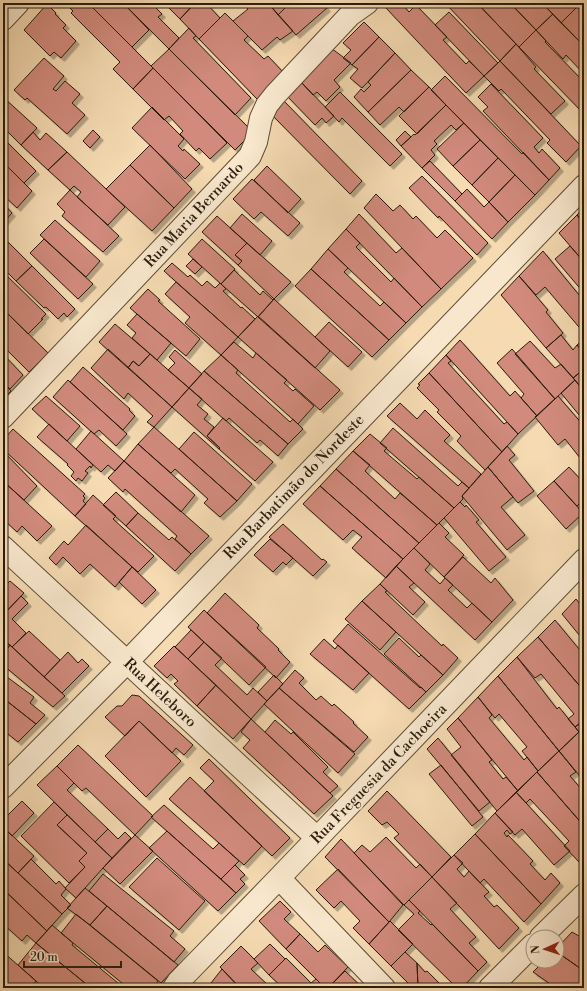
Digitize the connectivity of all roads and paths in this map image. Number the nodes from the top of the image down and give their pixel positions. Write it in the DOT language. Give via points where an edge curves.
graph roads {
  1 [pos="18,3"];
  2 [pos="367,3"];
  3 [pos="3,19"];
  4 [pos="584,186"];
  5 [pos="3,417"];
  6 [pos="3,547"];
  7 [pos="584,560"];
  8 [pos="127,662"];
  9 [pos="3,787"];
  10 [pos="317,838"];
  11 [pos="280,878"];
  12 [pos="584,895"];
  13 [pos="549,929"];
  14 [pos="525,953"];
  15 [pos="174,988"];
  16 [pos="384,988"];
  17 [pos="490,988"];
  1 -- 3 [label="street"];
  2 -- 5 [label="street, Rua Maria Bernardo" via="350,15 267,105 250,156"];
  4 -- 8 [label="street, Rua Barbatimão do Nordeste"];
  6 -- 8 [label="street, Rua Heleboro"];
  7 -- 10 [label="street, Rua Freguesia da Cachoeira"];
  8 -- 9 [label="street, Rua Barbatimão do Nordeste"];
  8 -- 10 [label="street, Rua Heleboro"];
  10 -- 11 [label="street, Rua Freguesia da Cachoeira"];
  11 -- 15 [label="street, Rua Freguesia da Cachoeira"];
  11 -- 16 [label="street"];
  12 -- 13 [label="street"];
  14 -- 17 [label="street"];
}
